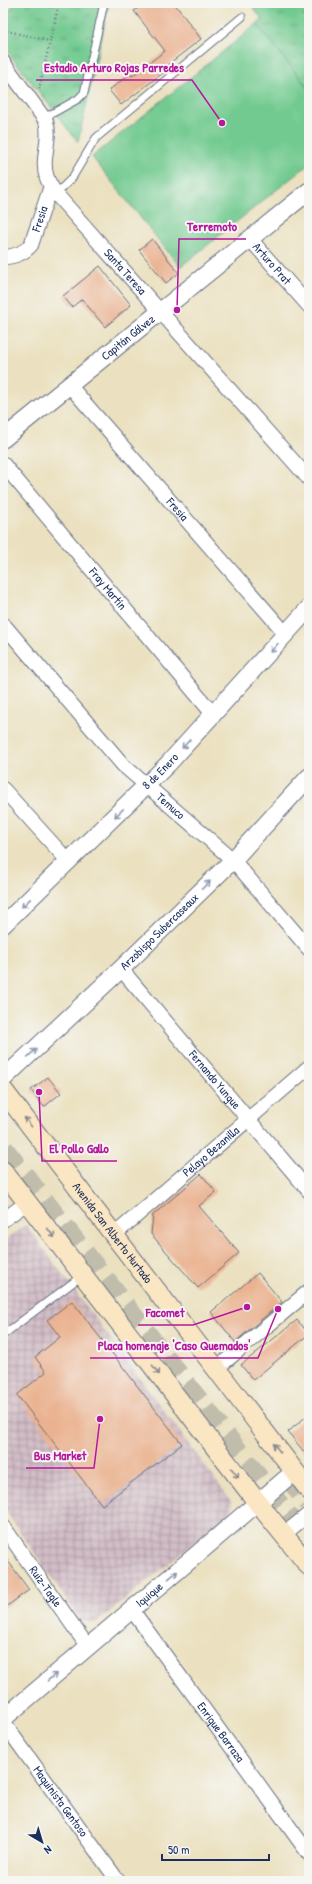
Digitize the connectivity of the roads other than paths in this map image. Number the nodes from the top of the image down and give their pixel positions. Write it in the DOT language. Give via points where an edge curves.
graph roads {
  1 [pos="104,3"];
  2 [pos="242,17"];
  3 [pos="3,62"];
  4 [pos="44,118"];
  5 [pos="54,190"];
  6 [pos="309,191"];
  7 [pos="250,239"];
  8 [pos="3,257"];
  9 [pos="309,306"];
  10 [pos="160,312"];
  11 [pos="69,385"];
  12 [pos="4,435"];
  13 [pos="3,464"];
  14 [pos="309,479"];
  15 [pos="309,608"];
  16 [pos="3,624"];
  17 [pos="286,634"];
  18 [pos="213,714"];
  19 [pos="309,777"];
  20 [pos="147,786"];
  21 [pos="3,789"];
  22 [pos="233,860"];
  23 [pos="69,862"];
  24 [pos="3,925"];
  25 [pos="309,949"];
  26 [pos="121,969"];
  27 [pos="309,1067"];
  28 [pos="3,1079"];
  29 [pos="3,1090"];
  30 [pos="248,1119"];
  31 [pos="3,1170"];
  32 [pos="309,1191"];
  33 [pos="28,1202"];
  34 [pos="3,1220"];
  35 [pos="114,1235"];
  36 [pos="84,1275"];
  37 [pos="309,1291"];
  38 [pos="3,1335"];
  39 [pos="216,1370"];
  40 [pos="295,1472"];
  41 [pos="309,1490"];
  42 [pos="258,1503"];
  43 [pos="309,1514"];
  44 [pos="3,1526"];
  45 [pos="284,1534"];
  46 [pos="309,1566"];
  47 [pos="132,1610"];
  48 [pos="88,1647"];
  49 [pos="3,1719"];
  50 [pos="3,1722"];
  51 [pos="309,1854"];
  52 [pos="118,1881"];
  1 -- 4 [label="lane" via="84,93 78,100"];
  2 -- 5 [label="lane" via="96,138 72,178"];
  3 -- 4 [label="street, Santa Teresa"];
  4 -- 5 [label="street, Santa Teresa" via="49,129 46,177"];
  5 -- 8 [label="street, Fresia" via="31,246 18,255"];
  5 -- 10 [label="street, Santa Teresa"];
  6 -- 7 [label="street, Capitán Gálvez"];
  7 -- 9 [label="street, Arturo Prat"];
  7 -- 10 [label="street, Capitán Gálvez"];
  10 -- 11 [label="street, Capitán Gálvez"];
  10 -- 14 [label="street, Santa Teresa"];
  11 -- 12 [label="street, Capitán Gálvez"];
  11 -- 17 [label="street, Fresia"];
  13 -- 18 [label="street, Fray Martín"];
  15 -- 17 [label="street, 8 de Enero"];
  16 -- 20 [label="street, Temuco" via="123,765"];
  17 -- 18 [label="street, 8 de Enero, one-way"];
  18 -- 20 [label="street, 8 de Enero, one-way"];
  19 -- 22 [label="street, Arzobispo Subercaseaux"];
  20 -- 22 [label="street, Temuco"];
  20 -- 23 [label="street, 8 de Enero, one-way"];
  21 -- 23 [label="street"];
  22 -- 25 [label="street, Temuco"];
  26 -- 22 [label="street, Arzobispo Subercaseaux, one-way"];
  23 -- 24 [label="street, 8 de Enero, one-way"];
  28 -- 26 [label="street, Arzobispo Subercaseaux, one-way"];
  26 -- 30 [label="street, Fernando Yungue"];
  27 -- 30 [label="street, Pelayo Bezanilla"];
  35 -- 29 [label="main road, Avenida San Alberto Hurtado, one-way"];
  30 -- 32 [label="street, Fernando Yungue"];
  30 -- 35 [label="street, Pelayo Bezanilla"];
  31 -- 33 [label="main road"];
  33 -- 34 [label="street"];
  33 -- 36 [label="main road, one-way"];
  35 -- 39 [label="main road, Avenida San Alberto Hurtado"];
  36 -- 38 [label="lane"];
  36 -- 42 [label="main road, one-way"];
  37 -- 39 [label="street"];
  40 -- 39 [label="main road, Avenida San Alberto Hurtado, one-way"];
  40 -- 41 [label="main road, Avenida San Alberto Hurtado"];
  40 -- 42 [label="street, Iquique"];
  42 -- 45 [label="main road"];
  47 -- 42 [label="street, Iquique, one-way"];
  43 -- 45 [label="street"];
  44 -- 48 [label="street, Ruiz-Tagle"];
  45 -- 46 [label="main road"];
  47 -- 48 [label="street, Iquique"];
  47 -- 51 [label="street, Enrique Barraza"];
  49 -- 48 [label="street, Iquique, one-way"];
  50 -- 52 [label="street, Maquinista Gentoso"];
}
